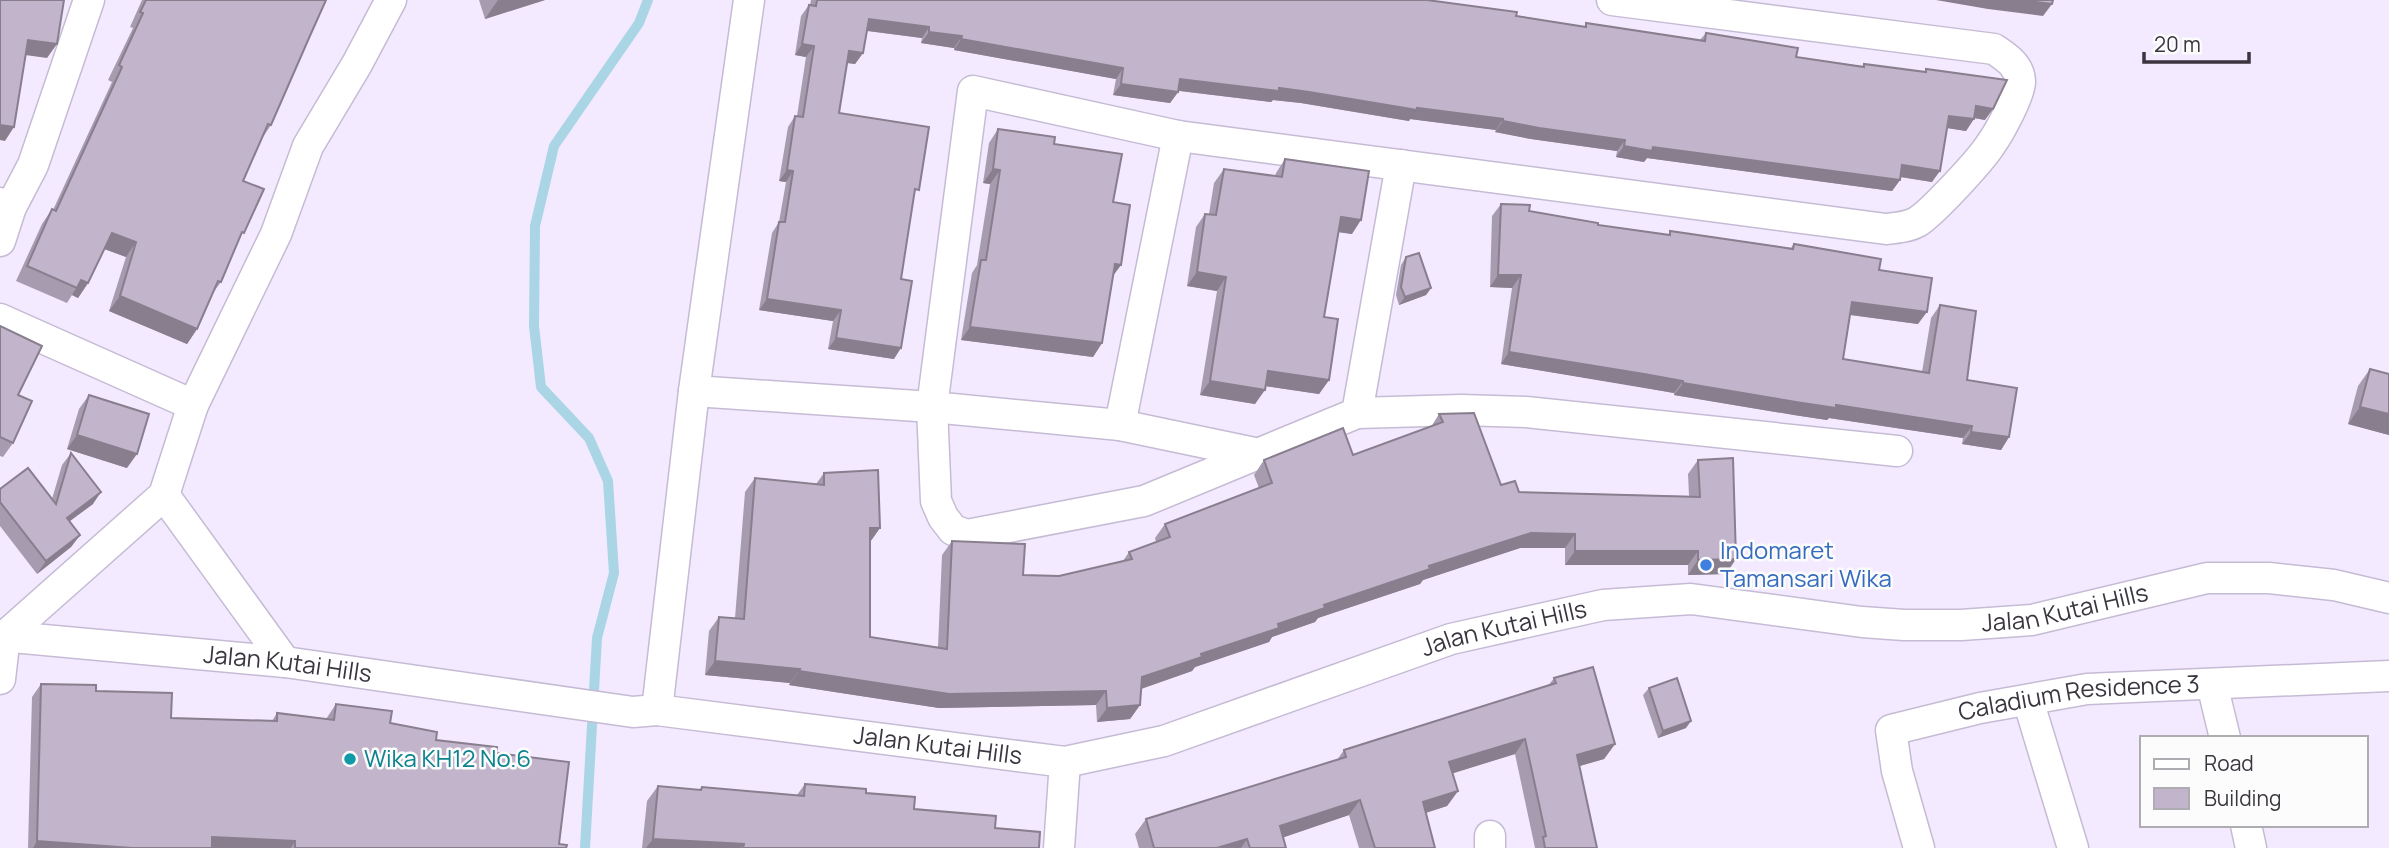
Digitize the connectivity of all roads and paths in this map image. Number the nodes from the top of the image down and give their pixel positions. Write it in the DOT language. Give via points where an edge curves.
graph roads {
  1 [pos="89,0"];
  2 [pos="390,0"];
  3 [pos="748,0"];
  4 [pos="1612,0"];
  5 [pos="1178,136"];
  6 [pos="1401,165"];
  7 [pos="5,205"];
  8 [pos="0,240"];
  9 [pos="0,319"];
  10 [pos="694,391"];
  11 [pos="192,405"];
  12 [pos="932,407"];
  13 [pos="1357,413"];
  14 [pos="1120,425"];
  15 [pos="1897,452"];
  16 [pos="1259,454"];
  17 [pos="164,495"];
  18 [pos="2389,598"];
  19 [pos="3,636"];
  20 [pos="285,662"];
  21 [pos="2389,676"];
  22 [pos="0,679"];
  23 [pos="2212,684"];
  24 [pos="2028,700"];
  25 [pos="645,711"];
  26 [pos="2225,736"];
  27 [pos="1065,762"];
  28 [pos="2246,827"];
  29 [pos="1059,848"];
  30 [pos="1919,848"];
  31 [pos="2073,848"];
  32 [pos="2251,848"];
  1 -- 7 [label="street" via="33,165"];
  2 -- 11 [label="street" via="308,146 276,234"];
  3 -- 10 [label="street"];
  4 -- 6 [label="street" via="1994,49 2011,60 2021,84 1990,146 1929,212 1916,223 1894,228"];
  5 -- 6 [label="street"];
  5 -- 12 [label="street" via="973,91"];
  5 -- 14 [label="street"];
  6 -- 13 [label="street"];
  7 -- 8 [label="street"];
  9 -- 11 [label="street"];
  10 -- 12 [label="street"];
  10 -- 25 [label="street"];
  11 -- 17 [label="street"];
  12 -- 14 [label="street"];
  12 -- 16 [label="street" via="936,501 953,530 967,534 1144,501"];
  13 -- 15 [label="street" via="1527,412"];
  13 -- 16 [label="street"];
  14 -- 16 [label="street"];
  17 -- 19 [label="street"];
  17 -- 20 [label="street"];
  18 -- 27 [label="street, Jalan Kutai Hills" via="2334,585 2207,578 2032,620 1927,625 1862,622 1692,599 1603,605 1451,639 1164,741"];
  19 -- 20 [label="street, Jalan Kutai Hills"];
  19 -- 22 [label="street"];
  20 -- 25 [label="street, Jalan Kutai Hills"];
  21 -- 23 [label="street, Caladium Residence 3"];
  23 -- 24 [label="street, Caladium Residence 3" via="2087,689"];
  23 -- 26 [label="street"];
  24 -- 30 [label="street, Caladium Residence 3" via="1891,730 1897,771"];
  24 -- 31 [label="street"];
  25 -- 27 [label="street, Jalan Kutai Hills"];
  27 -- 29 [label="street"];
  28 -- 32 [label="street"];
}
